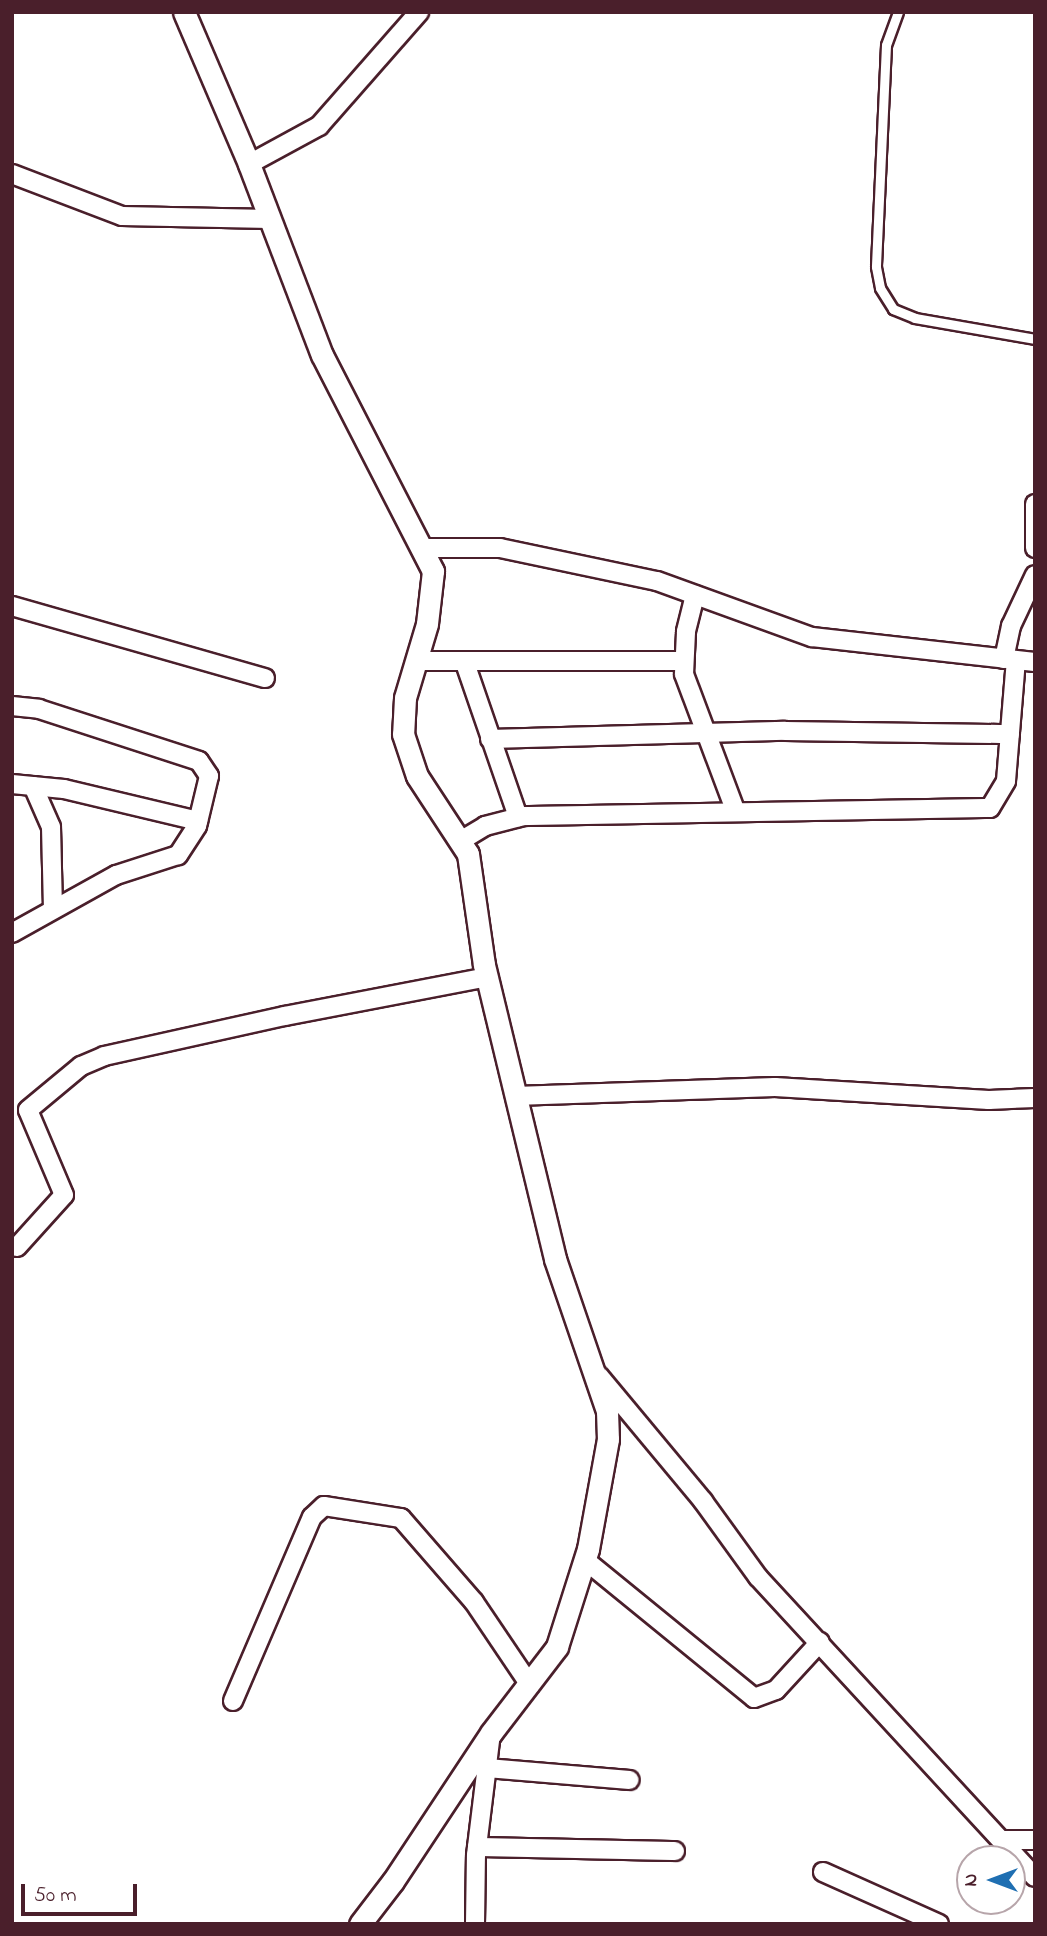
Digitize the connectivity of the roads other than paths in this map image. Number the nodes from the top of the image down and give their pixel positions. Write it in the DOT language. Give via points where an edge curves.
graph roads {
  1 [pos="184,12"];
  2 [pos="419,12"];
  3 [pos="898,12"];
  4 [pos="249,164"];
  5 [pos="12,174"];
  6 [pos="270,219"];
  7 [pos="1035,339"];
  8 [pos="1035,504"];
  9 [pos="422,548"];
  10 [pos="1035,548"];
  11 [pos="1035,575"];
  12 [pos="695,595"];
  13 [pos="12,606"];
  14 [pos="1010,659"];
  15 [pos="416,661"];
  16 [pos="682,661"];
  17 [pos="1035,662"];
  18 [pos="465,663"];
  19 [pos="265,678"];
  20 [pos="12,706"];
  21 [pos="1010,734"];
  22 [pos="707,736"];
  23 [pos="490,739"];
  24 [pos="12,784"];
  25 [pos="33,786"];
  26 [pos="735,810"];
  27 [pos="518,817"];
  28 [pos="198,821"];
  29 [pos="461,840"];
  30 [pos="53,908"];
  31 [pos="12,933"];
  32 [pos="487,978"];
  33 [pos="515,1096"];
  34 [pos="1035,1098"];
  35 [pos="17,1247"];
  36 [pos="599,1376"];
  37 [pos="585,1560"];
  38 [pos="820,1642"];
  39 [pos="530,1685"];
  40 [pos="233,1701"];
  41 [pos="491,1733"];
  42 [pos="487,1768"];
  43 [pos="629,1780"];
  44 [pos="1002,1840"];
  45 [pos="1035,1840"];
  46 [pos="477,1847"];
  47 [pos="675,1850"];
  48 [pos="823,1872"];
  49 [pos="1035,1877"];
  50 [pos="360,1924"];
  51 [pos="475,1924"];
  52 [pos="939,1924"];
  1 -- 4 [label="street"];
  2 -- 4 [label="street" via="319,126"];
  3 -- 7 [label="lane" via="886,45 876,267 880,288 893,309 915,318"];
  4 -- 6 [label="street"];
  5 -- 6 [label="street" via="122,216"];
  6 -- 9 [label="street" via="322,355"];
  8 -- 10 [label="street"];
  9 -- 12 [label="street" via="500,548 657,581"];
  9 -- 15 [label="street" via="433,571 433,583"];
  11 -- 14 [label="street" via="1011,626"];
  12 -- 14 [label="street" via="812,637"];
  12 -- 16 [label="street"];
  13 -- 19 [label="street"];
  14 -- 17 [label="street"];
  14 -- 21 [label="street"];
  15 -- 18 [label="street"];
  15 -- 29 [label="street" via="403,712 408,754 417,776"];
  16 -- 18 [label="street"];
  16 -- 22 [label="street"];
  18 -- 23 [label="street"];
  20 -- 28 [label="street" via="52,713 205,765 209,776"];
  21 -- 22 [label="street" via="785,731"];
  21 -- 26 [label="street" via="1006,781 990,808"];
  22 -- 23 [label="street"];
  22 -- 26 [label="street"];
  23 -- 27 [label="street"];
  24 -- 25 [label="street"];
  25 -- 28 [label="street"];
  25 -- 30 [label="street" via="51,827"];
  26 -- 27 [label="street"];
  27 -- 29 [label="street" via="485,826"];
  28 -- 30 [label="street" via="178,855 116,875"];
  29 -- 32 [label="street" via="476,889"];
  30 -- 31 [label="street"];
  32 -- 33 [label="street"];
  32 -- 35 [label="street" via="272,1019 104,1056 81,1066 28,1110 64,1195"];
  33 -- 34 [label="street" via="775,1087 989,1100"];
  33 -- 36 [label="street" via="555,1259"];
  36 -- 37 [label="street" via="608,1439"];
  36 -- 38 [label="street" via="703,1501 758,1577"];
  37 -- 38 [label="street" via="754,1698 776,1690"];
  37 -- 39 [label="street" via="557,1647"];
  38 -- 44 [label="street"];
  39 -- 40 [label="street" via="474,1602 401,1518 324,1506 312,1517"];
  39 -- 41 [label="street"];
  41 -- 42 [label="street"];
  41 -- 50 [label="street"];
  42 -- 43 [label="street"];
  42 -- 46 [label="street"];
  44 -- 45 [label="street"];
  44 -- 49 [label="street"];
  46 -- 47 [label="street"];
  46 -- 51 [label="street"];
  48 -- 52 [label="street"];
}
